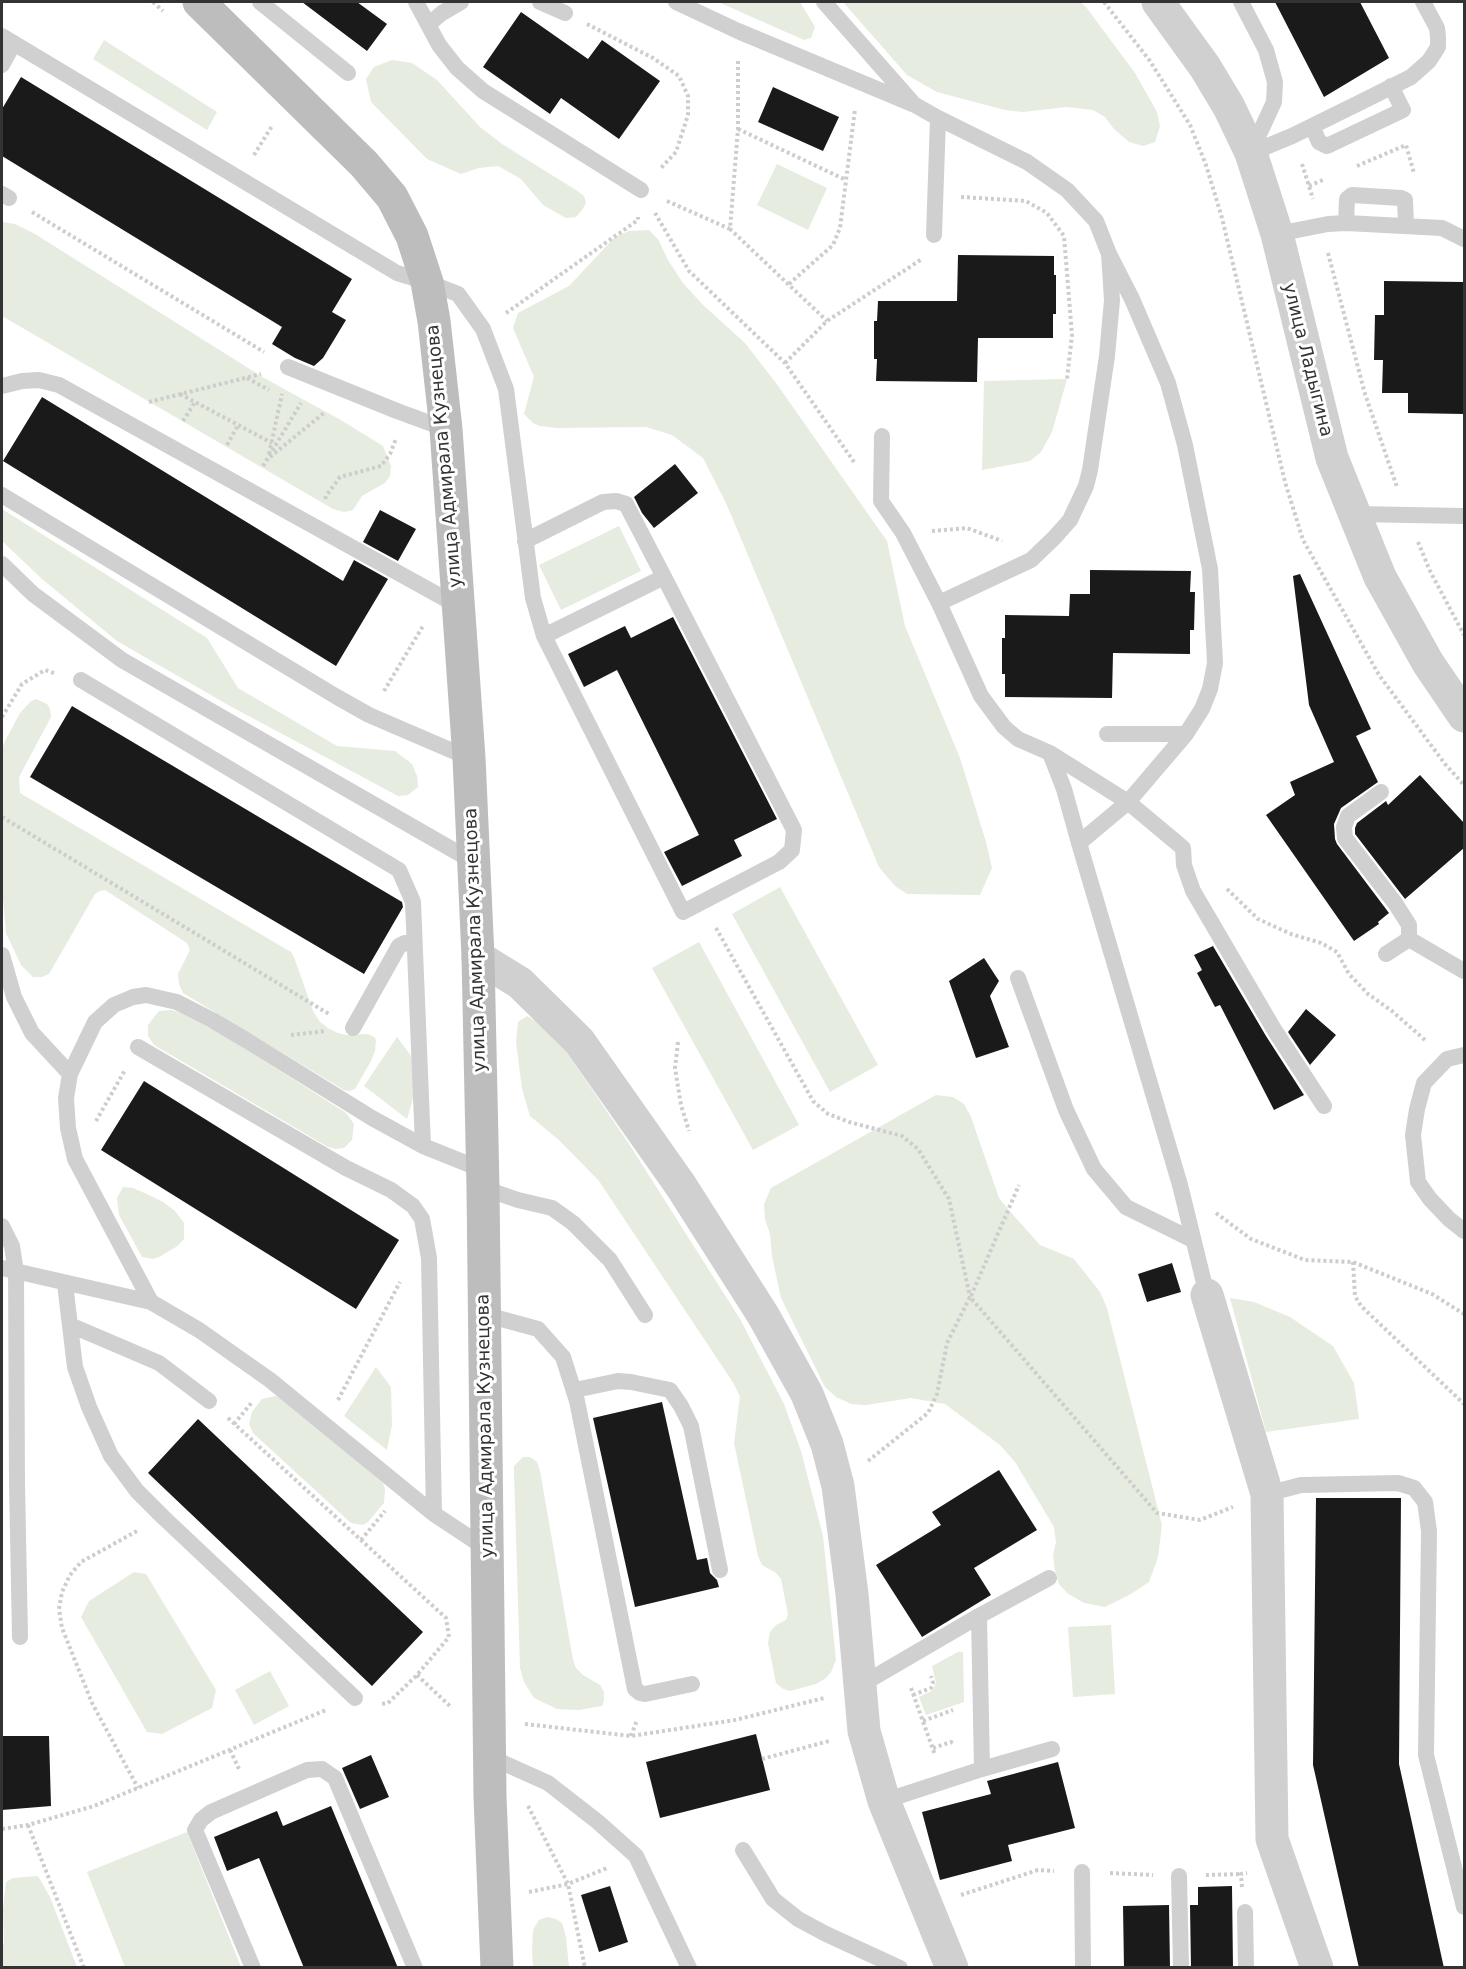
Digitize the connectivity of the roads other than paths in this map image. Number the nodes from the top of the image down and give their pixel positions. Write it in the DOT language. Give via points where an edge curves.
graph roads {
  1 [pos="199,2"];
  2 [pos="260,2"];
  3 [pos="416,2"];
  4 [pos="461,2"];
  5 [pos="540,2"];
  6 [pos="676,2"];
  7 [pos="824,2"];
  8 [pos="1158,2"];
  9 [pos="1241,2"];
  10 [pos="1423,2"];
  11 [pos="566,13"];
  12 [pos="429,24"];
  13 [pos="8,40"];
  14 [pos="2,64"];
  15 [pos="348,73"];
  16 [pos="1391,86"];
  17 [pos="1361,102"];
  18 [pos="915,105"];
  19 [pos="938,118"];
  20 [pos="1372,124"];
  21 [pos="1312,126"];
  22 [pos="1251,153"];
  23 [pos="641,190"];
  24 [pos="1374,196"];
  25 [pos="1346,223"];
  26 [pos="1374,224"];
  27 [pos="1406,225"];
  28 [pos="934,234"];
  29 [pos="1277,234"];
  30 [pos="1464,239"];
  31 [pos="1108,254"];
  32 [pos="427,282"];
  33 [pos="288,367"];
  34 [pos="2,386"];
  35 [pos="446,429"];
  36 [pos="882,436"];
  37 [pos="2,495"];
  38 [pos="1354,514"];
  39 [pos="1464,516"];
  40 [pos="525,541"];
  41 [pos="2,564"];
  42 [pos="664,577"];
  43 [pos="939,603"];
  44 [pos="458,606"];
  45 [pos="544,636"];
  46 [pos="81,680"];
  47 [pos="1464,716"];
  48 [pos="1107,734"];
  49 [pos="1186,734"];
  50 [pos="1050,753"];
  51 [pos="469,758"];
  52 [pos="1381,792"];
  53 [pos="1128,802"];
  54 [pos="1079,843"];
  55 [pos="474,862"];
  56 [pos="1409,939"];
  57 [pos="414,943"];
  58 [pos="1386,954"];
  59 [pos="2,955"];
  60 [pos="478,957"];
  61 [pos="1464,971"];
  62 [pos="1018,978"];
  63 [pos="353,1028"];
  64 [pos="138,1047"];
  65 [pos="1464,1055"];
  66 [pos="70,1074"];
  67 [pos="1324,1106"];
  68 [pos="423,1146"];
  69 [pos="483,1179"];
  70 [pos="2,1226"];
  71 [pos="1464,1231"];
  72 [pos="1193,1240"];
  73 [pos="9,1270"];
  74 [pos="65,1284"];
  75 [pos="1207,1295"];
  76 [pos="151,1302"];
  77 [pos="483,1314"];
  78 [pos="645,1316"];
  79 [pos="70,1325"];
  80 [pos="575,1390"];
  81 [pos="209,1401"];
  82 [pos="1267,1494"];
  83 [pos="434,1514"];
  84 [pos="488,1549"];
  85 [pos="720,1570"];
  86 [pos="1049,1578"];
  87 [pos="979,1616"];
  88 [pos="20,1637"];
  89 [pos="692,1684"];
  90 [pos="859,1686"];
  91 [pos="355,1698"];
  92 [pos="1052,1749"];
  93 [pos="498,1761"];
  94 [pos="982,1768"];
  95 [pos="884,1801"];
  96 [pos="743,1850"];
  97 [pos="1082,1872"];
  98 [pos="1179,1876"];
  99 [pos="1464,1906"];
  100 [pos="1245,1912"];
  101 [pos="688,1965"];
  102 [pos="253,1968"];
  103 [pos="415,1968"];
  104 [pos="496,1968"];
  105 [pos="670,1968"];
  106 [pos="900,1968"];
  107 [pos="952,1968"];
  108 [pos="1083,1968"];
  109 [pos="1180,1968"];
  110 [pos="1246,1968"];
  111 [pos="1317,1968"];
  1 -- 32 [label="main road, улица Адмирала Кузнецова" via="364,164 392,197 412,237"];
  2 -- 15 [label="lane"];
  3 -- 12 [label="lane"];
  4 -- 12 [label="lane"];
  5 -- 11 [label="lane"];
  6 -- 18 [label="lane"];
  7 -- 18 [label="lane"];
  8 -- 22 [label="street, улица Ладыгина" via="1205,67"];
  9 -- 22 [label="lane" via="1266,51 1275,82 1274,102"];
  10 -- 16 [label="lane" via="1437,28 1438,46 1429,61 1411,77"];
  12 -- 23 [label="lane" via="457,68 483,91"];
  13 -- 14 [label="lane"];
  13 -- 32 [label="lane" via="397,273"];
  16 -- 17 [label="lane"];
  16 -- 20 [label="lane" via="1403,110"];
  17 -- 20 [label="lane"];
  17 -- 21 [label="lane"];
  18 -- 19 [label="lane"];
  19 -- 28 [label="lane"];
  19 -- 31 [label="lane" via="1027,162 1067,190 1096,221"];
  20 -- 21 [label="lane" via="1327,146 1319,142"];
  21 -- 22 [label="lane"];
  22 -- 29 [label="street, улица Ладыгина"];
  24 -- 25 [label="lane" via="1348,196"];
  24 -- 26 [label="lane"];
  24 -- 27 [label="lane" via="1405,200"];
  25 -- 26 [label="lane"];
  25 -- 29 [label="lane"];
  26 -- 27 [label="lane"];
  27 -- 30 [label="lane" via="1442,228"];
  29 -- 38 [label="street, улица Ладыгина" via="1332,458"];
  31 -- 43 [label="lane" via="1112,300 1107,357 1090,470 1070,520 1030,560"];
  31 -- 49 [label="lane" via="1168,382 1210,569 1215,663 1202,709"];
  32 -- 35 [label="main road, улица Адмирала Кузнецова"];
  32 -- 40 [label="lane" via="458,294 483,329 506,389"];
  33 -- 35 [label="lane"];
  34 -- 44 [label="lane" via="39,380 59,385"];
  35 -- 44 [label="main road, улица Адмирала Кузнецова"];
  36 -- 43 [label="lane" via="881,501 903,533"];
  37 -- 51 [label="lane" via="369,715"];
  38 -- 39 [label="lane"];
  38 -- 47 [label="street, улица Ладыгина" via="1401,617"];
  40 -- 42 [label="lane" via="603,502 616,501 626,504"];
  40 -- 45 [label="lane" via="533,598"];
  41 -- 55 [label="lane" via="33,594 122,660"];
  42 -- 45 [label="lane"];
  42 -- 45 [label="lane" via="794,830 792,850 779,862 683,912"];
  43 -- 50 [label="lane" via="992,713 1018,739"];
  44 -- 51 [label="main road, улица Адмирала Кузнецова"];
  46 -- 57 [label="lane" via="399,870 413,902"];
  48 -- 49 [label="lane"];
  49 -- 53 [label="lane"];
  50 -- 53 [label="lane"];
  50 -- 54 [label="lane"];
  51 -- 55 [label="main road, улица Адмирала Кузнецова"];
  52 -- 56 [label="lane" via="1348,816 1346,838 1409,925"];
  53 -- 54 [label="lane"];
  53 -- 67 [label="lane" via="1183,848 1184,865 1194,891 1269,1021"];
  54 -- 72 [label="lane"];
  55 -- 60 [label="main road, улица Адмирала Кузнецова"];
  56 -- 58 [label="lane"];
  56 -- 61 [label="lane"];
  57 -- 63 [label="lane" via="399,946"];
  57 -- 68 [label="lane"];
  59 -- 66 [label="lane" via="14,997 32,1033"];
  60 -- 69 [label="main road, улица Адмирала Кузнецова"];
  60 -- 90 [label="street" via="520,983 579,1041 681,1186 763,1315 807,1394 838,1485"];
  62 -- 72 [label="lane" via="1066,1110 1094,1169 1126,1207"];
  64 -- 83 [label="lane" via="391,1190 412,1206 422,1220 429,1258"];
  65 -- 71 [label="lane" via="1446,1059 1424,1083 1413,1135 1418,1182"];
  66 -- 68 [label="lane" via="95,1022 114,1005 146,995 177,1002"];
  66 -- 76 [label="lane" via="66,1098 75,1159"];
  68 -- 69 [label="lane"];
  69 -- 77 [label="main road, улица Адмирала Кузнецова"];
  69 -- 78 [label="lane" via="518,1200 552,1208 573,1222 610,1260"];
  70 -- 73 [label="lane" via="12,1246"];
  72 -- 75 [label="lane"];
  73 -- 74 [label="lane"];
  73 -- 88 [label="lane"];
  74 -- 76 [label="lane"];
  74 -- 79 [label="lane"];
  75 -- 82 [label="street"];
  76 -- 83 [label="lane" via="270,1380"];
  77 -- 80 [label="lane" via="538,1329 563,1357"];
  77 -- 84 [label="main road, улица Адмирала Кузнецова"];
  79 -- 81 [label="lane" via="159,1363"];
  79 -- 91 [label="lane" via="75,1367 89,1407 111,1456 137,1491"];
  80 -- 85 [label="lane" via="618,1381 670,1390 691,1426"];
  80 -- 89 [label="lane" via="635,1689 645,1694"];
  82 -- 99 [label="lane" via="1301,1485 1398,1483 1414,1488 1425,1502 1430,1531 1426,1755"];
  82 -- 111 [label="street" via="1272,1839"];
  83 -- 84 [label="lane"];
  84 -- 93 [label="main road, улица Адмирала Кузнецова" via="490,1720"];
  86 -- 87 [label="lane"];
  87 -- 90 [label="lane"];
  87 -- 94 [label="lane"];
  90 -- 95 [label="street" via="864,1731"];
  92 -- 94 [label="lane"];
  93 -- 101 [label="lane" via="548,1783 636,1856"];
  93 -- 104 [label="main road, улица Адмирала Кузнецова"];
  94 -- 95 [label="lane"];
  95 -- 107 [label="street"];
  96 -- 106 [label="lane" via="773,1899 798,1919"];
  97 -- 108 [label="lane"];
  98 -- 109 [label="lane"];
  100 -- 110 [label="lane"];
  101 -- 105 [label="lane"];
  102 -- 103 [label="lane" via="195,1830 211,1812 307,1770 322,1769 335,1778"];
}
